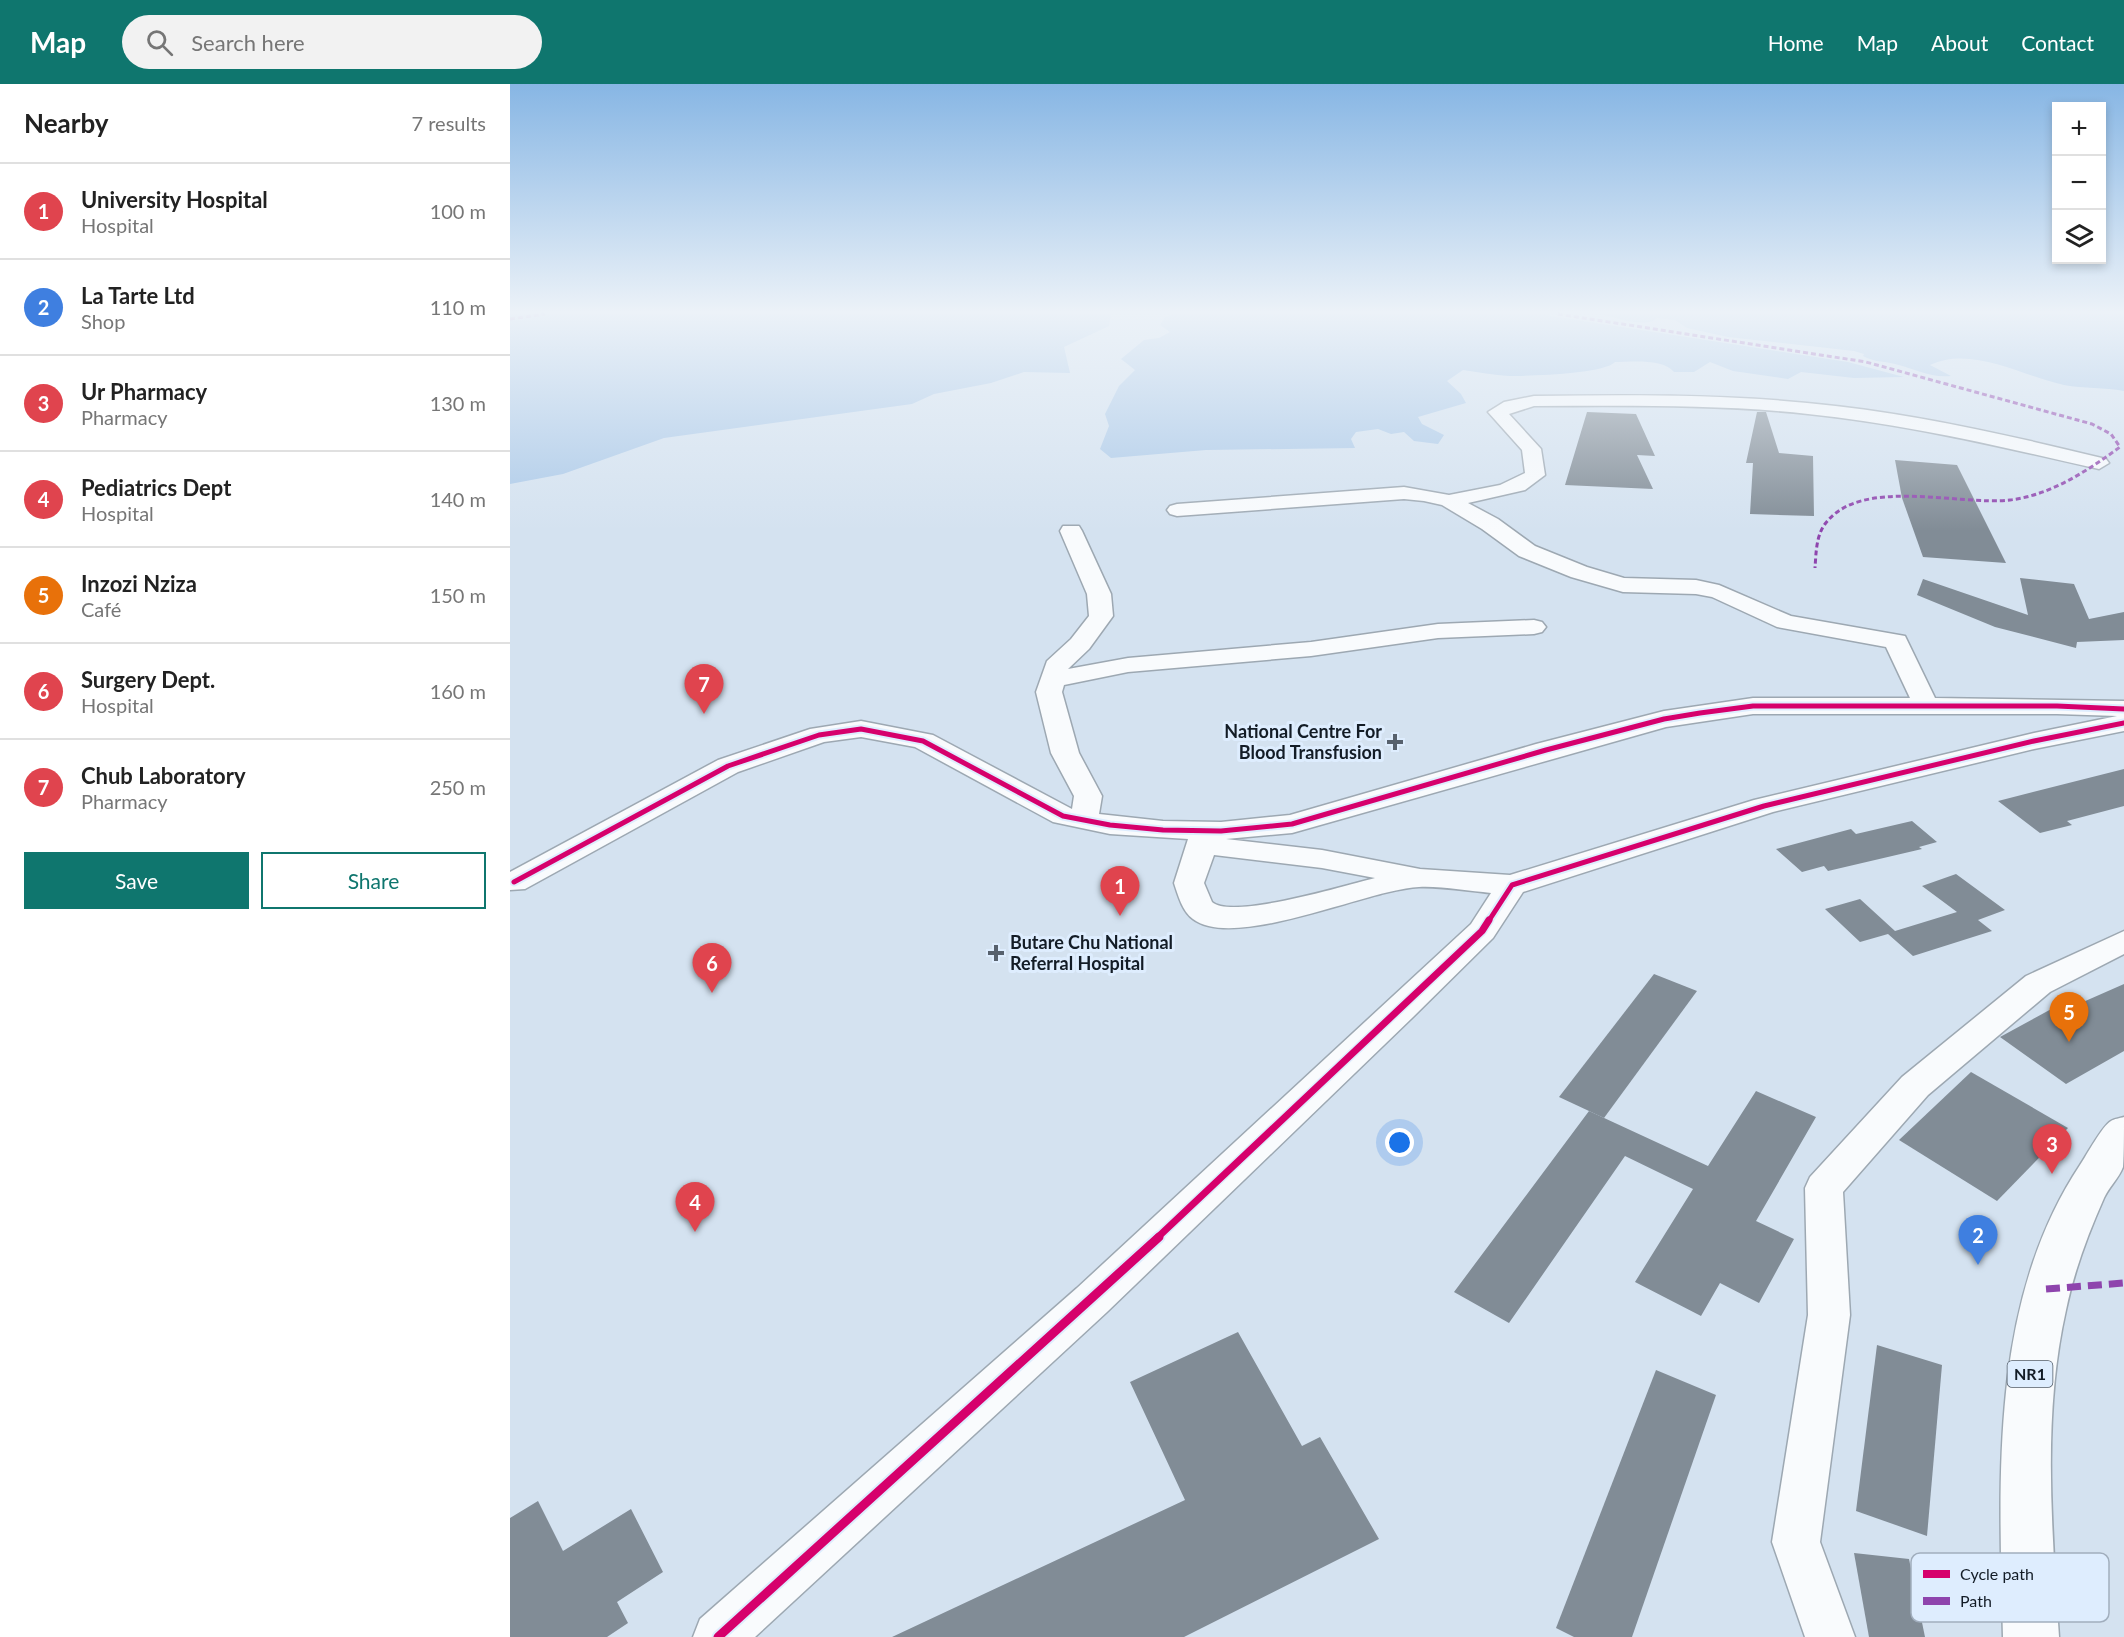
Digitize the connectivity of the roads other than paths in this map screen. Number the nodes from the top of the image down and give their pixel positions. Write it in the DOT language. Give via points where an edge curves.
graph roads {
  1 [pos="2099,463"];
  2 [pos="1449,501"];
  3 [pos="1177,510"];
  4 [pos="1071,531"];
  5 [pos="1534,627"];
  6 [pos="1053,679"];
  7 [pos="1926,706"];
  8 [pos="1975,706"];
  9 [pos="2124,709"];
  10 [pos="2124,723"];
  11 [pos="2034,741"];
  12 [pos="1306,819"];
  13 [pos="1084,820"];
  14 [pos="1163,831"];
  15 [pos="1203,844"];
  16 [pos="1322,859"];
  17 [pos="1420,878"];
  18 [pos="514,882"];
  19 [pos="1512,885"];
  20 [pos="2124,941"];
  21 [pos="2124,1132"];
  22 [pos="2028,1553"];
  23 [pos="2031,1622"];
  24 [pos="718,1637"];
  25 [pos="1830,1637"];
  26 [pos="2031,1637"];
  1 -- 2 [label="street" via="1929,426 1810,408 1735,402 1534,401 1497,412 1532,449 1535,475 1528,482"];
  2 -- 3 [label="street" via="1404,493"];
  2 -- 7 [label="street" via="1527,551 1579,573 1623,585 1696,587 1719,592 1785,622 1896,641"];
  4 -- 6 [label="street" via="1099,594 1101,616 1080,644 1056,666"];
  5 -- 6 [label="street" via="1438,631 1311,649 1128,665"];
  6 -- 13 [label="street" via="1049,692 1065,753 1088,796"];
  7 -- 8 [label="street"];
  7 -- 12 [label="street" via="1752,706 1664,719"];
  8 -- 9 [label="street"];
  8 -- 11 [label="street"];
  10 -- 11 [label="street"];
  11 -- 19 [label="street" via="1764,806"];
  12 -- 14 [label="street" via="1221,831"];
  12 -- 16 [label="street" via="1306,834"];
  13 -- 14 [label="street"];
  13 -- 18 [label="street" via="1063,816 923,741 861,729 819,735 728,766"];
  14 -- 15 [label="street"];
  15 -- 16 [label="street"];
  15 -- 17 [label="street" via="1189,883 1199,908 1225,918 1275,912"];
  16 -- 17 [label="street"];
  17 -- 19 [label="street"];
  19 -- 24 [label="street" via="1482,931 1400,1010 1092,1300"];
  20 -- 25 [label="street" via="2038,984 1915,1086 1824,1188 1829,1315 1796,1542"];
  21 -- 22 [label="highway, NR1" via="2082,1195 2046,1289 2033,1359 2025,1451"];
  23 -- 26 [label="highway, NR1"];
}
